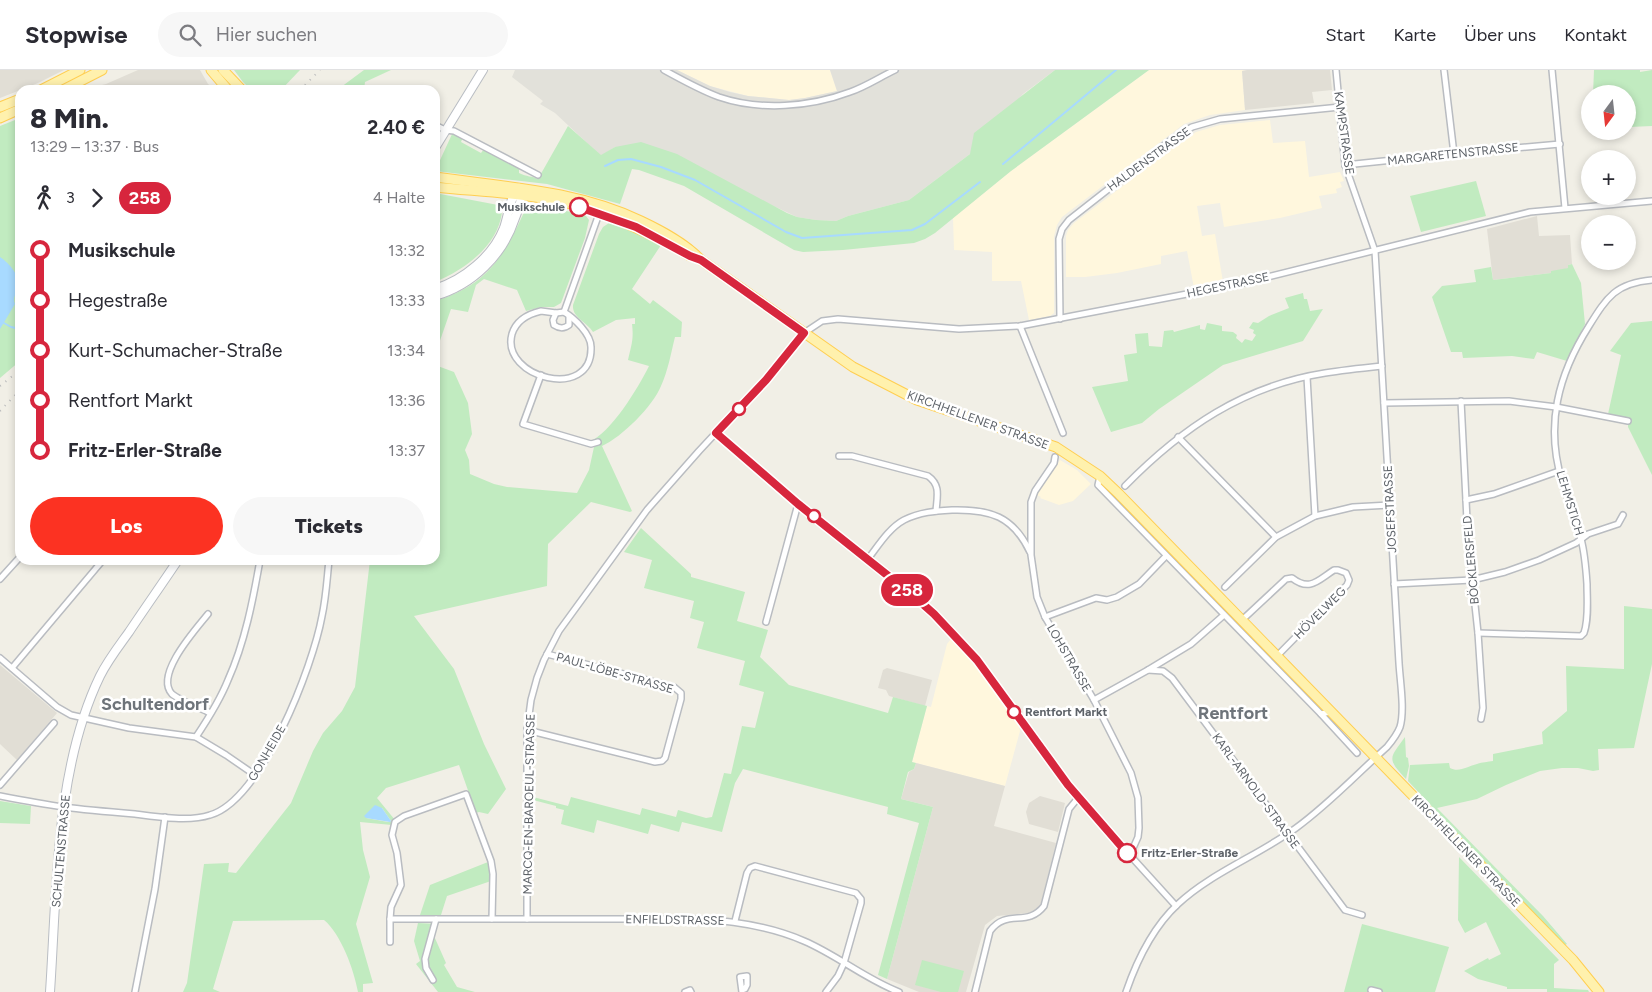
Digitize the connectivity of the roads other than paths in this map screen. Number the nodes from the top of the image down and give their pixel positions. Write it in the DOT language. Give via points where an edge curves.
graph roads {
  1 [pos="80,70"];
  2 [pos="102,70"];
  3 [pos="212,70"];
  4 [pos="223,70"];
  5 [pos="483,70"];
  6 [pos="664,70"];
  7 [pos="895,70"];
  8 [pos="1336,70"];
  9 [pos="1444,70"];
  10 [pos="1552,70"];
  11 [pos="51,85"];
  12 [pos="73,85"];
  13 [pos="224,85"];
  14 [pos="238,85"];
  15 [pos="15,101"];
  16 [pos="0,107"];
  17 [pos="1340,107"];
  18 [pos="15,111"];
  19 [pos="0,118"];
  20 [pos="440,128"];
  21 [pos="445,130"];
  22 [pos="440,139"];
  23 [pos="1560,144"];
  24 [pos="1454,154"];
  25 [pos="1345,165"];
  26 [pos="538,176"];
  27 [pos="440,182"];
  28 [pos="440,182"];
  29 [pos="518,193"];
  30 [pos="1652,200"];
  31 [pos="1565,208"];
  32 [pos="601,209"];
  33 [pos="1376,251"];
  34 [pos="1652,280"];
  35 [pos="440,286"];
  36 [pos="440,294"];
  37 [pos="564,312"];
  38 [pos="556,313"];
  39 [pos="569,317"];
  40 [pos="1060,319"];
  41 [pos="1020,326"];
  42 [pos="804,333"];
  43 [pos="1382,366"];
  44 [pos="541,375"];
  45 [pos="1307,377"];
  46 [pos="1461,401"];
  47 [pos="1384,403"];
  48 [pos="1556,407"];
  49 [pos="1628,421"];
  50 [pos="716,433"];
  51 [pos="1063,433"];
  52 [pos="1178,437"];
  53 [pos="598,442"];
  54 [pos="839,456"];
  55 [pos="1055,457"];
  56 [pos="1559,471"];
  57 [pos="1100,476"];
  58 [pos="1125,486"];
  59 [pos="1466,500"];
  60 [pos="798,504"];
  61 [pos="1390,505"];
  62 [pos="936,511"];
  63 [pos="1623,515"];
  64 [pos="1315,516"];
  65 [pos="1276,537"];
  66 [pos="1581,538"];
  67 [pos="1032,555"];
  68 [pos="1166,556"];
  69 [pos="868,559"];
  70 [pos="15,562"];
  71 [pos="99,565"];
  72 [pos="175,565"];
  73 [pos="259,565"];
  74 [pos="328,565"];
  75 [pos="0,578"];
  76 [pos="1472,580"];
  77 [pos="1394,584"];
  78 [pos="1225,587"];
  79 [pos="208,614"];
  80 [pos="1045,616"];
  81 [pos="1224,616"];
  82 [pos="1241,621"];
  83 [pos="766,622"];
  84 [pos="1478,634"];
  85 [pos="547,654"];
  86 [pos="1277,656"];
  87 [pos="0,658"];
  88 [pos="12,668"];
  89 [pos="1148,670"];
  90 [pos="1094,700"];
  91 [pos="1330,712"];
  92 [pos="210,713"];
  93 [pos="1321,714"];
  94 [pos="84,719"];
  95 [pos="1481,719"];
  96 [pos="54,723"];
  97 [pos="527,730"];
  98 [pos="196,737"];
  99 [pos="1357,753"];
  100 [pos="1375,758"];
  101 [pos="254,776"];
  102 [pos="0,785"];
  103 [pos="0,796"];
  104 [pos="1078,798"];
  105 [pos="63,807"];
  106 [pos="165,818"];
  107 [pos="1288,834"];
  108 [pos="1127,853"];
  109 [pos="1176,906"];
  110 [pos="1362,915"];
  111 [pos="390,919"];
  112 [pos="436,919"];
  113 [pos="492,919"];
  114 [pos="527,919"];
  115 [pos="735,921"];
  116 [pos="390,942"];
  117 [pos="844,964"];
  118 [pos="433,980"];
  119 [pos="1371,990"];
  120 [pos="50,992"];
  121 [pos="135,992"];
  122 [pos="685,992"];
  123 [pos="691,992"];
  124 [pos="826,992"];
  125 [pos="898,992"];
  126 [pos="975,992"];
  127 [pos="1126,992"];
  128 [pos="1379,992"];
  129 [pos="1599,992"];
  1 -- 11 [label="main road"];
  2 -- 12 [label="main road"];
  3 -- 13 [label="main road"];
  4 -- 14 [label="main road"];
  5 -- 21 [label="main road"];
  6 -- 7 [label="street" via="720,97 744,103 788,105 852,92"];
  8 -- 17 [label="street, KAMPSTRASSE"];
  9 -- 24 [label="street"];
  10 -- 23 [label="street"];
  15 -- 16 [label="main road"];
  17 -- 25 [label="street, KAMPSTRASSE"];
  17 -- 40 [label="street, HALDENSTRASSE" via="1220,119 1192,127 1171,140 1062,228 1059,239"];
  18 -- 19 [label="main road"];
  20 -- 21 [label="street"];
  21 -- 22 [label="main road"];
  21 -- 26 [label="street" via="454,130"];
  23 -- 24 [label="street, MARGARETENSTRASSE"];
  23 -- 31 [label="street"];
  24 -- 25 [label="street, MARGARETENSTRASSE"];
  25 -- 33 [label="street, KAMPSTRASSE"];
  27 -- 29 [label="main road" via="459,189"];
  28 -- 29 [label="main road"];
  29 -- 32 [label="main road, KIRCHHELLENER STRASSE"];
  29 -- 35 [label="main road" via="504,229 488,253 468,273"];
  29 -- 36 [label="main road" via="512,228 493,258 468,281"];
  30 -- 31 [label="street, HEGESTRASSE"];
  31 -- 33 [label="street, HEGESTRASSE" via="1530,212"];
  32 -- 37 [label="street"];
  32 -- 42 [label="main road, KIRCHHELLENER STRASSE" via="701,260"];
  33 -- 40 [label="street, HEGESTRASSE" via="1240,284"];
  33 -- 43 [label="street, JOSEFSTRASSE"];
  34 -- 48 [label="street, LEHMSTICH" via="1636,281 1620,288 1600,308 1569,361"];
  37 -- 38 [label="street"];
  37 -- 39 [label="street"];
  38 -- 39 [label="street" via="553,323 559,328 568,325"];
  38 -- 44 [label="street" via="541,311 528,316 518,323 512,336 512,352 517,361"];
  39 -- 44 [label="street" via="586,332 591,344 590,358 578,376 560,380"];
  40 -- 41 [label="street, HEGESTRASSE"];
  41 -- 42 [label="street, HEGESTRASSE" via="959,329 838,319 822,321"];
  41 -- 51 [label="street"];
  42 -- 50 [label="street, MARCQ-EN-BAROEUL-STRASSE" via="766,380"];
  42 -- 57 [label="main road, KIRCHHELLENER STRASSE" via="853,367 891,388 917,400 1056,447"];
  43 -- 45 [label="street"];
  43 -- 47 [label="street, JOSEFSTRASSE"];
  44 -- 53 [label="street" via="523,424 591,444"];
  45 -- 52 [label="street" via="1247,397"];
  45 -- 64 [label="street"];
  46 -- 47 [label="street"];
  46 -- 48 [label="street" via="1509,401"];
  46 -- 59 [label="street, BÖCKLERSFELD"];
  47 -- 61 [label="street, JOSEFSTRASSE"];
  48 -- 49 [label="street"];
  48 -- 56 [label="street, LEHMSTICH" via="1554,438"];
  50 -- 60 [label="street"];
  50 -- 85 [label="street, MARCQ-EN-BAROEUL-STRASSE" via="646,510 559,631"];
  52 -- 58 [label="street"];
  52 -- 65 [label="street"];
  54 -- 62 [label="street" via="852,456 928,476 938,490"];
  55 -- 67 [label="street, LOHSTRASSE" via="1031,502"];
  56 -- 59 [label="street" via="1494,494"];
  56 -- 66 [label="street, LEHMSTICH"];
  57 -- 68 [label="street" via="1098,485"];
  57 -- 82 [label="main road, KIRCHHELLENER STRASSE"];
  59 -- 76 [label="street, BÖCKLERSFELD"];
  60 -- 69 [label="street"];
  60 -- 83 [label="street"];
  61 -- 64 [label="street" via="1352,507"];
  61 -- 77 [label="street, JOSEFSTRASSE"];
  62 -- 67 [label="street" via="978,510 1001,518 1023,538"];
  62 -- 69 [label="street" via="917,514 903,521"];
  63 -- 66 [label="street" via="1618,524"];
  64 -- 65 [label="street"];
  65 -- 78 [label="street"];
  66 -- 76 [label="street" via="1539,560"];
  66 -- 84 [label="street, LEHMSTICH" via="1587,588 1583,635"];
  67 -- 80 [label="street, LOHSTRASSE" via="1037,597"];
  68 -- 80 [label="street" via="1138,584 1117,597 1107,600 1096,598"];
  68 -- 81 [label="street"];
  69 -- 104 [label="street" via="916,598 963,644"];
  70 -- 75 [label="street"];
  71 -- 88 [label="street"];
  72 -- 94 [label="main road, SCHULTENSTRASSE" via="105,666"];
  73 -- 92 [label="street" via="238,654 229,679"];
  74 -- 101 [label="street, GONHEIDE" via="322,617 307,669 290,712"];
  76 -- 77 [label="street"];
  76 -- 84 [label="street, BÖCKLERSFELD"];
  77 -- 100 [label="street, JOSEFSTRASSE" via="1402,717 1394,739"];
  79 -- 92 [label="street" via="172,664 168,686 173,694"];
  80 -- 90 [label="street, LOHSTRASSE"];
  81 -- 89 [label="street" via="1191,644"];
  81 -- 93 [label="street"];
  82 -- 86 [label="main road, KIRCHHELLENER STRASSE"];
  82 -- 86 [label="street, HÖVELWEG" via="1286,579 1292,578 1306,585 1334,570 1346,573 1348,585"];
  84 -- 95 [label="street, BÖCKLERSFELD"];
  85 -- 97 [label="street, MARCQ-EN-BAROEUL-STRASSE" via="531,700"];
  85 -- 97 [label="street, PAUL-LÖBE-STRASSE" via="674,687 681,693 676,717 665,758 655,762"];
  86 -- 91 [label="main road, KIRCHHELLENER STRASSE"];
  87 -- 88 [label="street"];
  88 -- 94 [label="street" via="57,707"];
  89 -- 90 [label="street"];
  89 -- 107 [label="street, KARL-ARNOLD-STRASSE" via="1163,671 1172,678"];
  90 -- 108 [label="street, LOHSTRASSE" via="1131,773 1136,790 1140,819 1138,837"];
  91 -- 93 [label="street"];
  91 -- 100 [label="main road, KIRCHHELLENER STRASSE"];
  92 -- 98 [label="street"];
  93 -- 99 [label="street"];
  94 -- 98 [label="street"];
  94 -- 105 [label="main road, SCHULTENSTRASSE"];
  96 -- 102 [label="street"];
  97 -- 114 [label="street, MARCQ-EN-BAROEUL-STRASSE"];
  98 -- 101 [label="street"];
  100 -- 107 [label="street, JOSEFSTRASSE" via="1315,814"];
  100 -- 129 [label="main road, KIRCHHELLENER STRASSE" via="1573,960"];
  101 -- 106 [label="street, GONHEIDE" via="234,801 216,813"];
  103 -- 105 [label="street, GONHEIDE"];
  104 -- 108 [label="street"];
  104 -- 126 [label="street" via="1069,809 1044,906 1031,917 996,923 990,931"];
  105 -- 106 [label="street, GONHEIDE"];
  105 -- 120 [label="main road, SCHULTENSTRASSE"];
  106 -- 121 [label="street"];
  107 -- 109 [label="street, JOSEFSTRASSE" via="1197,889"];
  107 -- 110 [label="street, KARL-ARNOLD-STRASSE" via="1345,910"];
  108 -- 109 [label="street"];
  109 -- 127 [label="street, JOSEFSTRASSE" via="1148,941"];
  111 -- 112 [label="street, ENFIELDSTRASSE"];
  111 -- 113 [label="street" via="401,885 392,835 395,822 466,794 491,861"];
  111 -- 116 [label="street"];
  112 -- 113 [label="street, ENFIELDSTRASSE"];
  112 -- 118 [label="street" via="425,959"];
  113 -- 114 [label="street, ENFIELDSTRASSE"];
  114 -- 115 [label="street, ENFIELDSTRASSE"];
  115 -- 117 [label="street, ENFIELDSTRASSE" via="803,940"];
  115 -- 117 [label="street" via="747,873 755,866 854,891 861,904"];
  117 -- 124 [label="street"];
  117 -- 125 [label="street, ENFIELDSTRASSE"];
  119 -- 128 [label="street"];
  122 -- 123 [label="street"];
}
